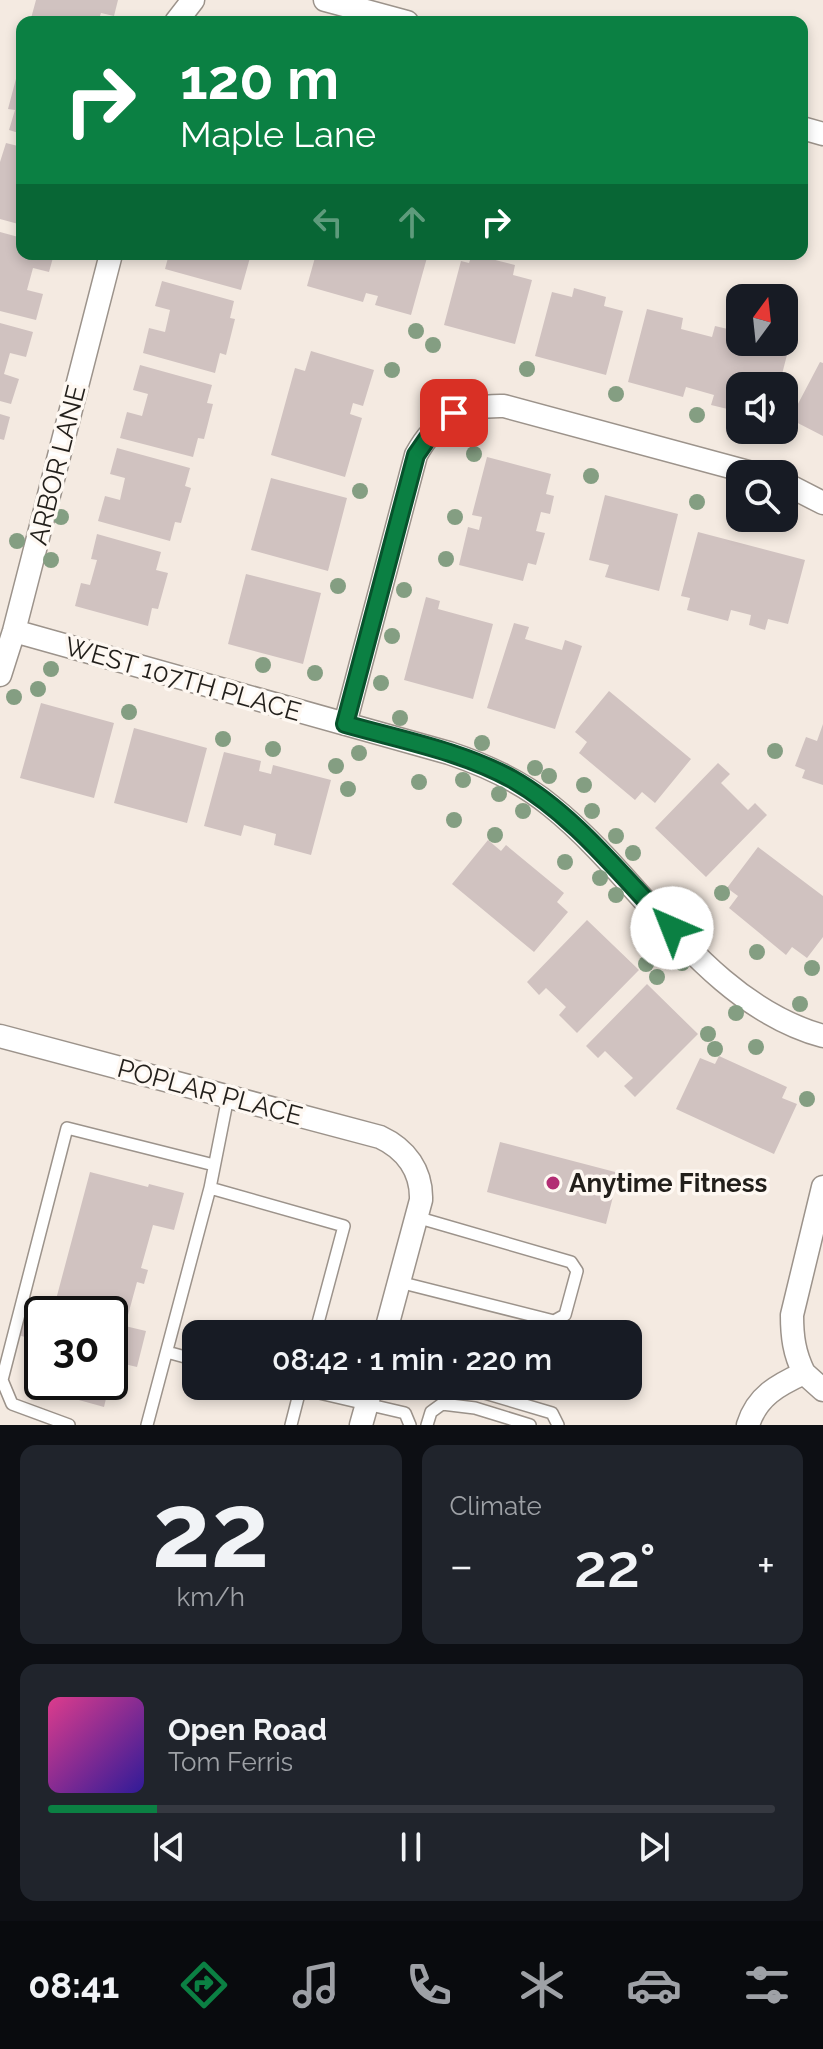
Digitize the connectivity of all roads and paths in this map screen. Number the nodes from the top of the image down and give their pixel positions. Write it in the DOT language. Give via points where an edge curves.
graph roads {
  1 [pos="193,0"];
  2 [pos="325,0"];
  3 [pos="181,16"];
  4 [pos="385,16"];
  5 [pos="109,260"];
  6 [pos="726,466"];
  7 [pos="798,490"];
  8 [pos="823,503"];
  9 [pos="7,630"];
  10 [pos="0,675"];
  11 [pos="345,724"];
  12 [pos="0,1036"];
  13 [pos="823,1036"];
  14 [pos="228,1097"];
  15 [pos="214,1165"];
  16 [pos="823,1187"];
  17 [pos="210,1188"];
  18 [pos="416,1217"];
  19 [pos="399,1282"];
  20 [pos="319,1320"];
  21 [pos="389,1320"];
  22 [pos="167,1352"];
  23 [pos="182,1356"];
  24 [pos="804,1373"];
  25 [pos="823,1390"];
  26 [pos="295,1400"];
  27 [pos="367,1400"];
  28 [pos="380,1400"];
  29 [pos="508,1400"];
  30 [pos="69,1425"];
  31 [pos="147,1425"];
  32 [pos="291,1425"];
  33 [pos="361,1425"];
  34 [pos="410,1425"];
  35 [pos="427,1425"];
  36 [pos="530,1425"];
  37 [pos="558,1425"];
  38 [pos="748,1425"];
  1 -- 3 [label="street"];
  2 -- 4 [label="street"];
  5 -- 9 [label="street, ARBOR LANE"];
  6 -- 11 [label="street" via="504,406 454,413 434,429 416,455"];
  7 -- 8 [label="street"];
  9 -- 10 [label="street, ARBOR LANE"];
  9 -- 11 [label="street, WEST 107TH PLACE"];
  11 -- 13 [label="street, WEST 107TH PLACE" via="468,759 533,792 567,819 729,986 778,1019"];
  12 -- 14 [label="street, POPLAR PLACE"];
  14 -- 15 [label="lane"];
  14 -- 18 [label="street, POPLAR PLACE" via="380,1137 405,1152 421,1186"];
  15 -- 17 [label="lane"];
  15 -- 30 [label="lane" via="67,1128 2,1380 12,1404"];
  16 -- 24 [label="street" via="792,1315 794,1347"];
  17 -- 20 [label="lane" via="344,1226"];
  17 -- 22 [label="lane"];
  18 -- 19 [label="street"];
  18 -- 19 [label="lane" via="571,1262 577,1271 565,1315 554,1321"];
  19 -- 21 [label="street"];
  22 -- 23 [label="lane"];
  22 -- 31 [label="lane"];
  24 -- 25 [label="street"];
  24 -- 38 [label="street" via="766,1393"];
  26 -- 32 [label="lane"];
  27 -- 33 [label="street"];
  28 -- 34 [label="lane" via="405,1413"];
  29 -- 37 [label="lane" via="552,1413"];
  35 -- 36 [label="lane" via="431,1412 442,1404"];
}
